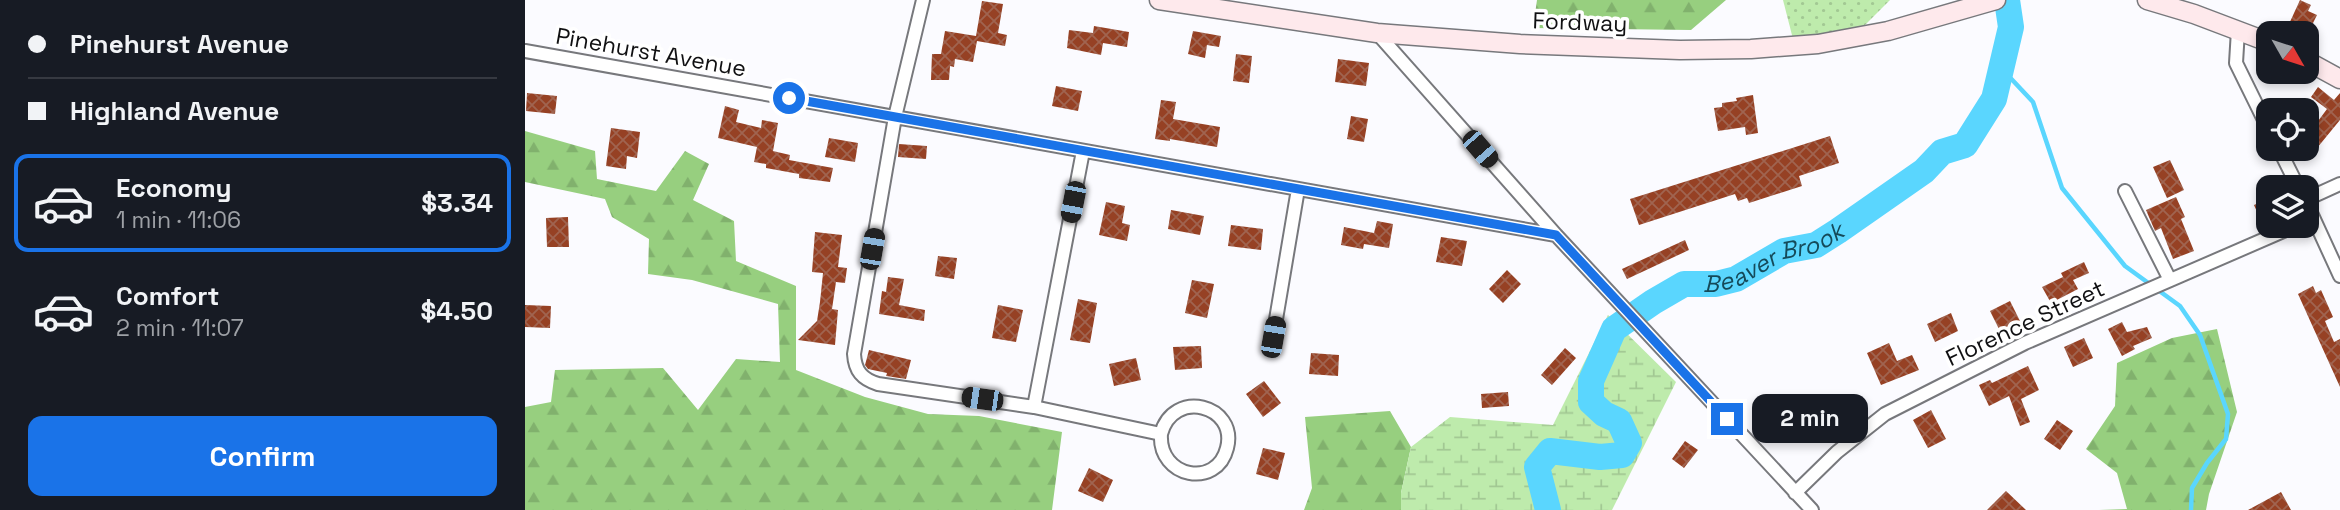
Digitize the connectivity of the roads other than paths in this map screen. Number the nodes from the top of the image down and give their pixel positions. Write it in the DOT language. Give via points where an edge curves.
graph roads {
  1 [pos="923,0"];
  2 [pos="1159,0"];
  3 [pos="2147,0"];
  4 [pos="1990,2"];
  5 [pos="2238,30"];
  6 [pos="1377,33"];
  7 [pos="2256,37"];
  8 [pos="525,51"];
  9 [pos="2319,68"];
  10 [pos="2340,79"];
  11 [pos="2256,104"];
  12 [pos="894,117"];
  13 [pos="1083,151"];
  14 [pos="2340,184"];
  15 [pos="1298,189"];
  16 [pos="2125,191"];
  17 [pos="2319,195"];
  18 [pos="1556,235"];
  19 [pos="2319,237"];
  20 [pos="2267,238"];
  21 [pos="2340,276"];
  22 [pos="2166,281"];
  23 [pos="1273,337"];
  24 [pos="1034,407"];
  25 [pos="1161,434"];
  26 [pos="1795,493"];
  27 [pos="1812,510"];
  1 -- 12 [label="street"];
  2 -- 6 [label="street, Fordway"];
  3 -- 5 [label="street"];
  4 -- 6 [label="street, Fordway" via="1873,34 1751,49 1597,48"];
  5 -- 7 [label="street"];
  5 -- 11 [label="street" via="2236,63"];
  6 -- 18 [label="street"];
  8 -- 12 [label="street, Pinehurst Avenue"];
  9 -- 10 [label="street"];
  12 -- 13 [label="street, Pinehurst Avenue"];
  12 -- 24 [label="street" via="854,354 857,370 878,384"];
  13 -- 15 [label="street, Pinehurst Avenue"];
  13 -- 24 [label="street"];
  14 -- 17 [label="street"];
  15 -- 18 [label="street, Pinehurst Avenue"];
  15 -- 23 [label="street"];
  16 -- 22 [label="street"];
  18 -- 26 [label="street"];
  19 -- 21 [label="street"];
  20 -- 22 [label="street, Florence Street"];
  22 -- 26 [label="street, Florence Street" via="2025,343 1885,414"];
  24 -- 25 [label="street"];
  25 -- 25 [label="street" via="1166,458 1185,472 1214,467 1228,447 1221,419 1201,407 1173,414"];
  26 -- 27 [label="street"];
}
